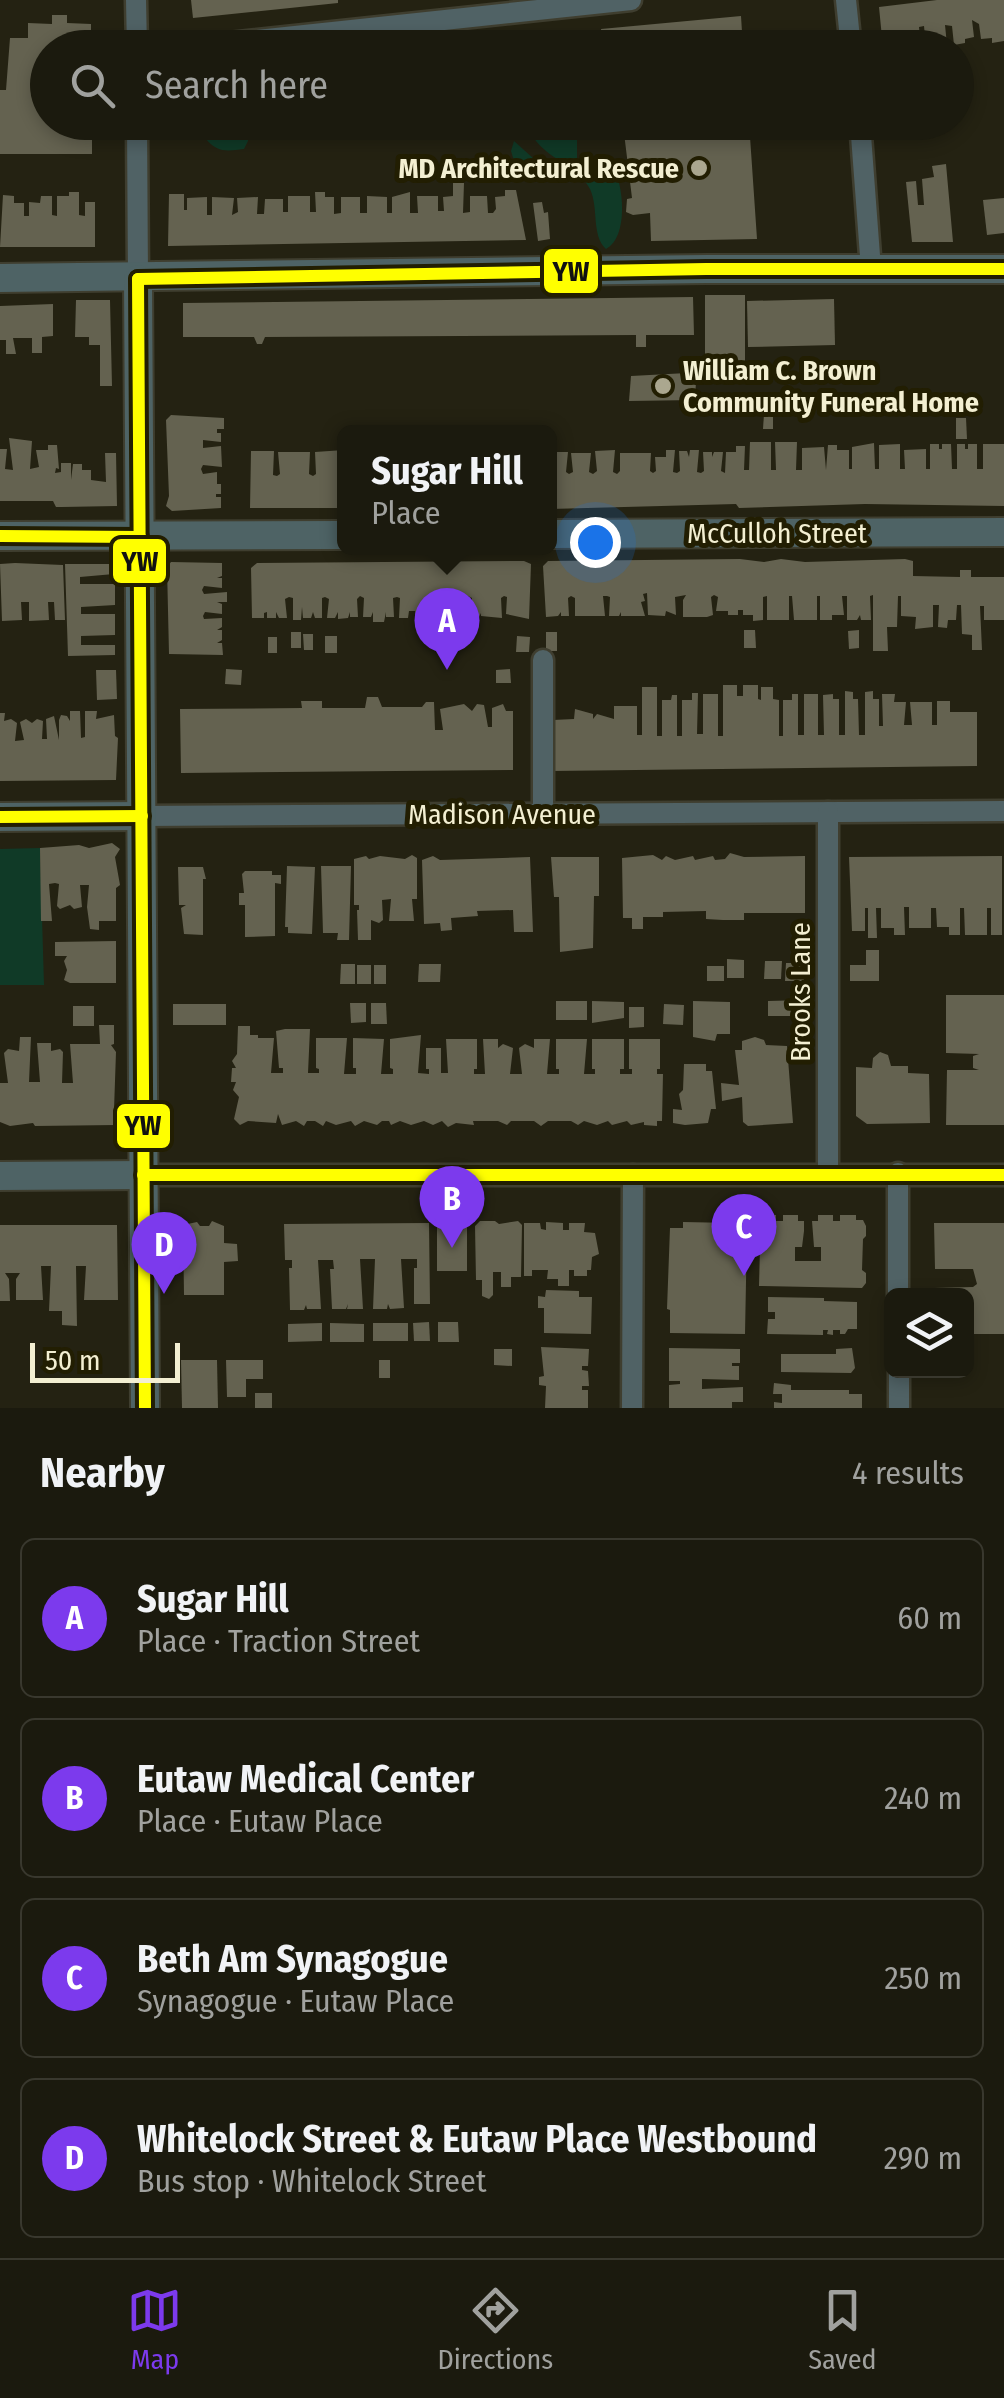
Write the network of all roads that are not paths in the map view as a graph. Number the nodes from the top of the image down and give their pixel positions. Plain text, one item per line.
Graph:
1 (136, 0) edge
2 (630, 0) edge
3 (846, 0) edge
4 (507, 6) edge
5 (137, 30) edge
6 (322, 30) edge
7 (849, 30) edge
8 (137, 140) edge
9 (861, 140) edge
10 (871, 269) junction
11 (1004, 269) edge
12 (0, 278) edge
13 (138, 278) junction
14 (1004, 532) edge
15 (557, 534) edge
16 (337, 535) edge
17 (0, 536) edge
18 (140, 536) junction
19 (543, 660) dead end
20 (1004, 811) edge
21 (828, 812) junction
22 (543, 814) junction
23 (142, 816) junction
24 (0, 818) edge
25 (828, 1173) junction
26 (898, 1173) junction
27 (143, 1175) junction
28 (633, 1175) junction
29 (1004, 1175) edge
30 (0, 1176) edge
31 (898, 1288) edge
32 (898, 1378) edge
33 (145, 1408) edge
34 (632, 1408) edge
35 (898, 1408) edge

1 - 5 street
2 - 4 street
3 - 7 street
4 - 6 street
8 - 13 street
9 - 10 street
10 - 11 main road
10 - 13 main road
12 - 13 main road
13 - 18 main road
14 - 15 main road, McCulloh Street
16 - 18 main road
17 - 18 main road
18 - 23 main road
19 - 22 street
20 - 21 street, Madison Avenue
21 - 22 street, Madison Avenue
21 - 25 street, Brooks Lane
22 - 23 street, Madison Avenue
23 - 24 main road, Madison Avenue
23 - 27 main road
25 - 26 street
25 - 28 street
26 - 29 street
26 - 31 street
27 - 28 street
27 - 30 main road
27 - 33 main road
28 - 34 street
32 - 35 street

